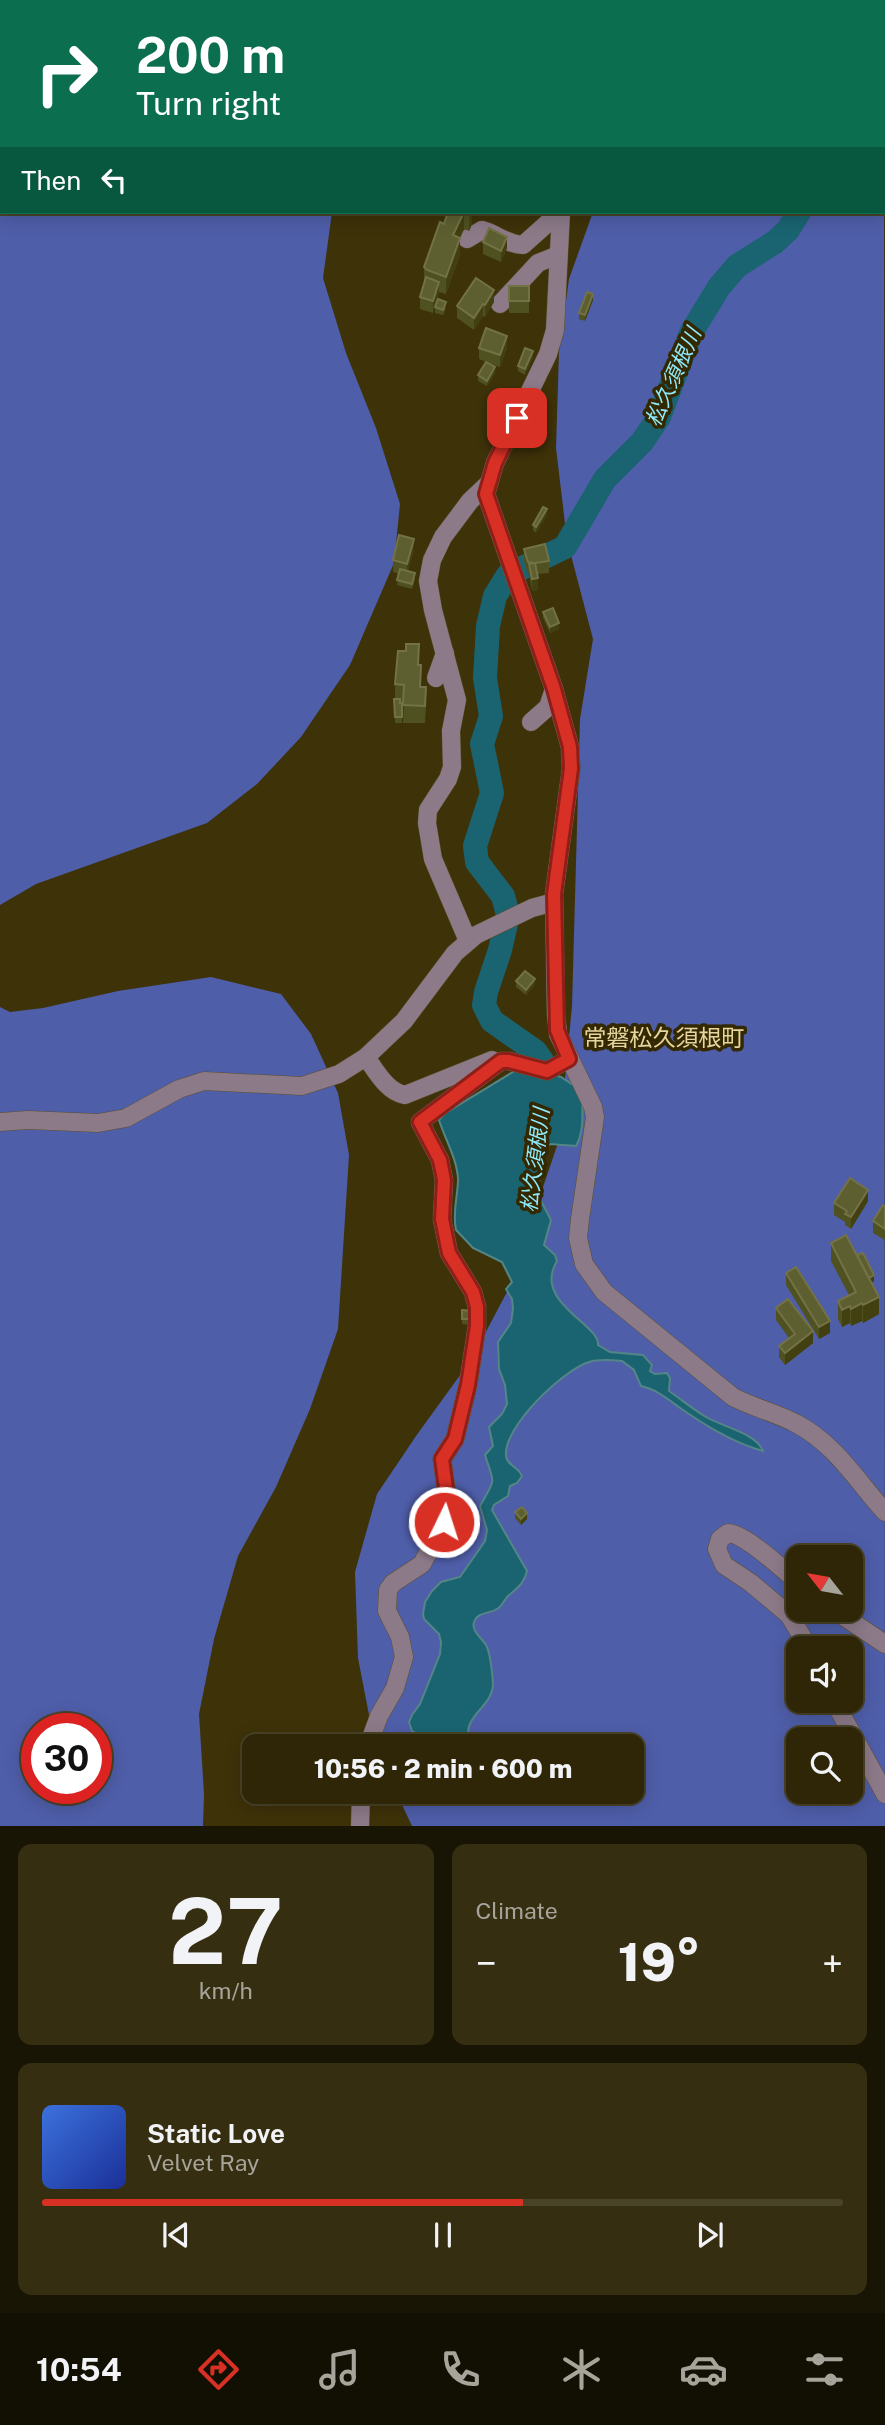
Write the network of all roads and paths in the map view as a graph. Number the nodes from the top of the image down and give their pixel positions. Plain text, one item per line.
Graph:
1 (558, 214) edge
2 (560, 214) edge
3 (467, 239) dead end
4 (558, 255) junction
5 (500, 304) dead end
6 (489, 483) junction
7 (445, 653) junction
8 (436, 678) dead end
9 (554, 689) junction
10 (531, 722) dead end
11 (554, 902) junction
12 (468, 941) junction
13 (366, 1057) junction
14 (569, 1059) junction
15 (505, 1060) junction
16 (0, 1122) edge
17 (885, 1512) edge
18 (786, 1572) edge
19 (786, 1612) edge
20 (852, 1622) edge
21 (885, 1644) edge
22 (841, 1713) edge
23 (372, 1734) edge
24 (885, 1794) edge
25 (361, 1804) edge
26 (360, 1826) edge

1 - 3 street
2 - 4 street
4 - 5 street
4 - 6 street
6 - 7 street
6 - 9 street
7 - 8 street
7 - 12 street
9 - 10 street
9 - 11 street
11 - 12 street
11 - 14 street
12 - 13 street
13 - 15 street
13 - 16 street
14 - 15 street
14 - 17 street
15 - 23 street
18 - 19 street
20 - 21 street
22 - 24 street
25 - 26 street

